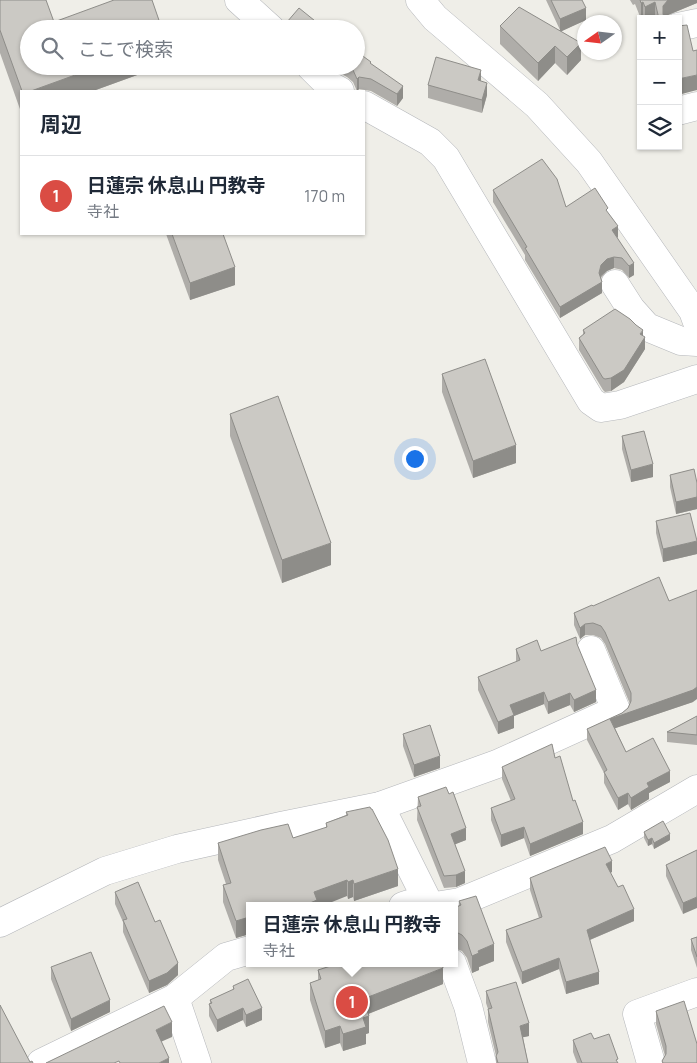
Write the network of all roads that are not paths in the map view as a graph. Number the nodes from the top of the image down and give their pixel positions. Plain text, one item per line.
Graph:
1 (239, 0) edge
2 (420, 0) edge
3 (260, 20) edge
4 (697, 22) edge
5 (682, 26) edge
6 (319, 75) edge
7 (338, 90) edge
8 (365, 106) edge
9 (697, 106) edge
10 (682, 110) edge
11 (615, 284) dead end
12 (697, 322) edge
13 (697, 342) edge
14 (697, 379) edge
15 (591, 650) dead end
16 (697, 789) edge
17 (380, 806) junction
18 (428, 902) edge
19 (458, 902) edge
20 (0, 923) edge
21 (246, 951) edge
22 (453, 967) edge
23 (697, 992) edge
24 (175, 998) junction
25 (41, 1063) edge
26 (197, 1063) edge
27 (482, 1063) edge
28 (651, 1063) edge

1 - 3 street
2 - 12 street
4 - 5 street
6 - 7 street
8 - 14 street
9 - 10 street
11 - 13 street
15 - 17 street
16 - 19 street
17 - 18 street
17 - 20 street
21 - 24 street
22 - 27 street
23 - 28 street
24 - 25 street
24 - 26 street

